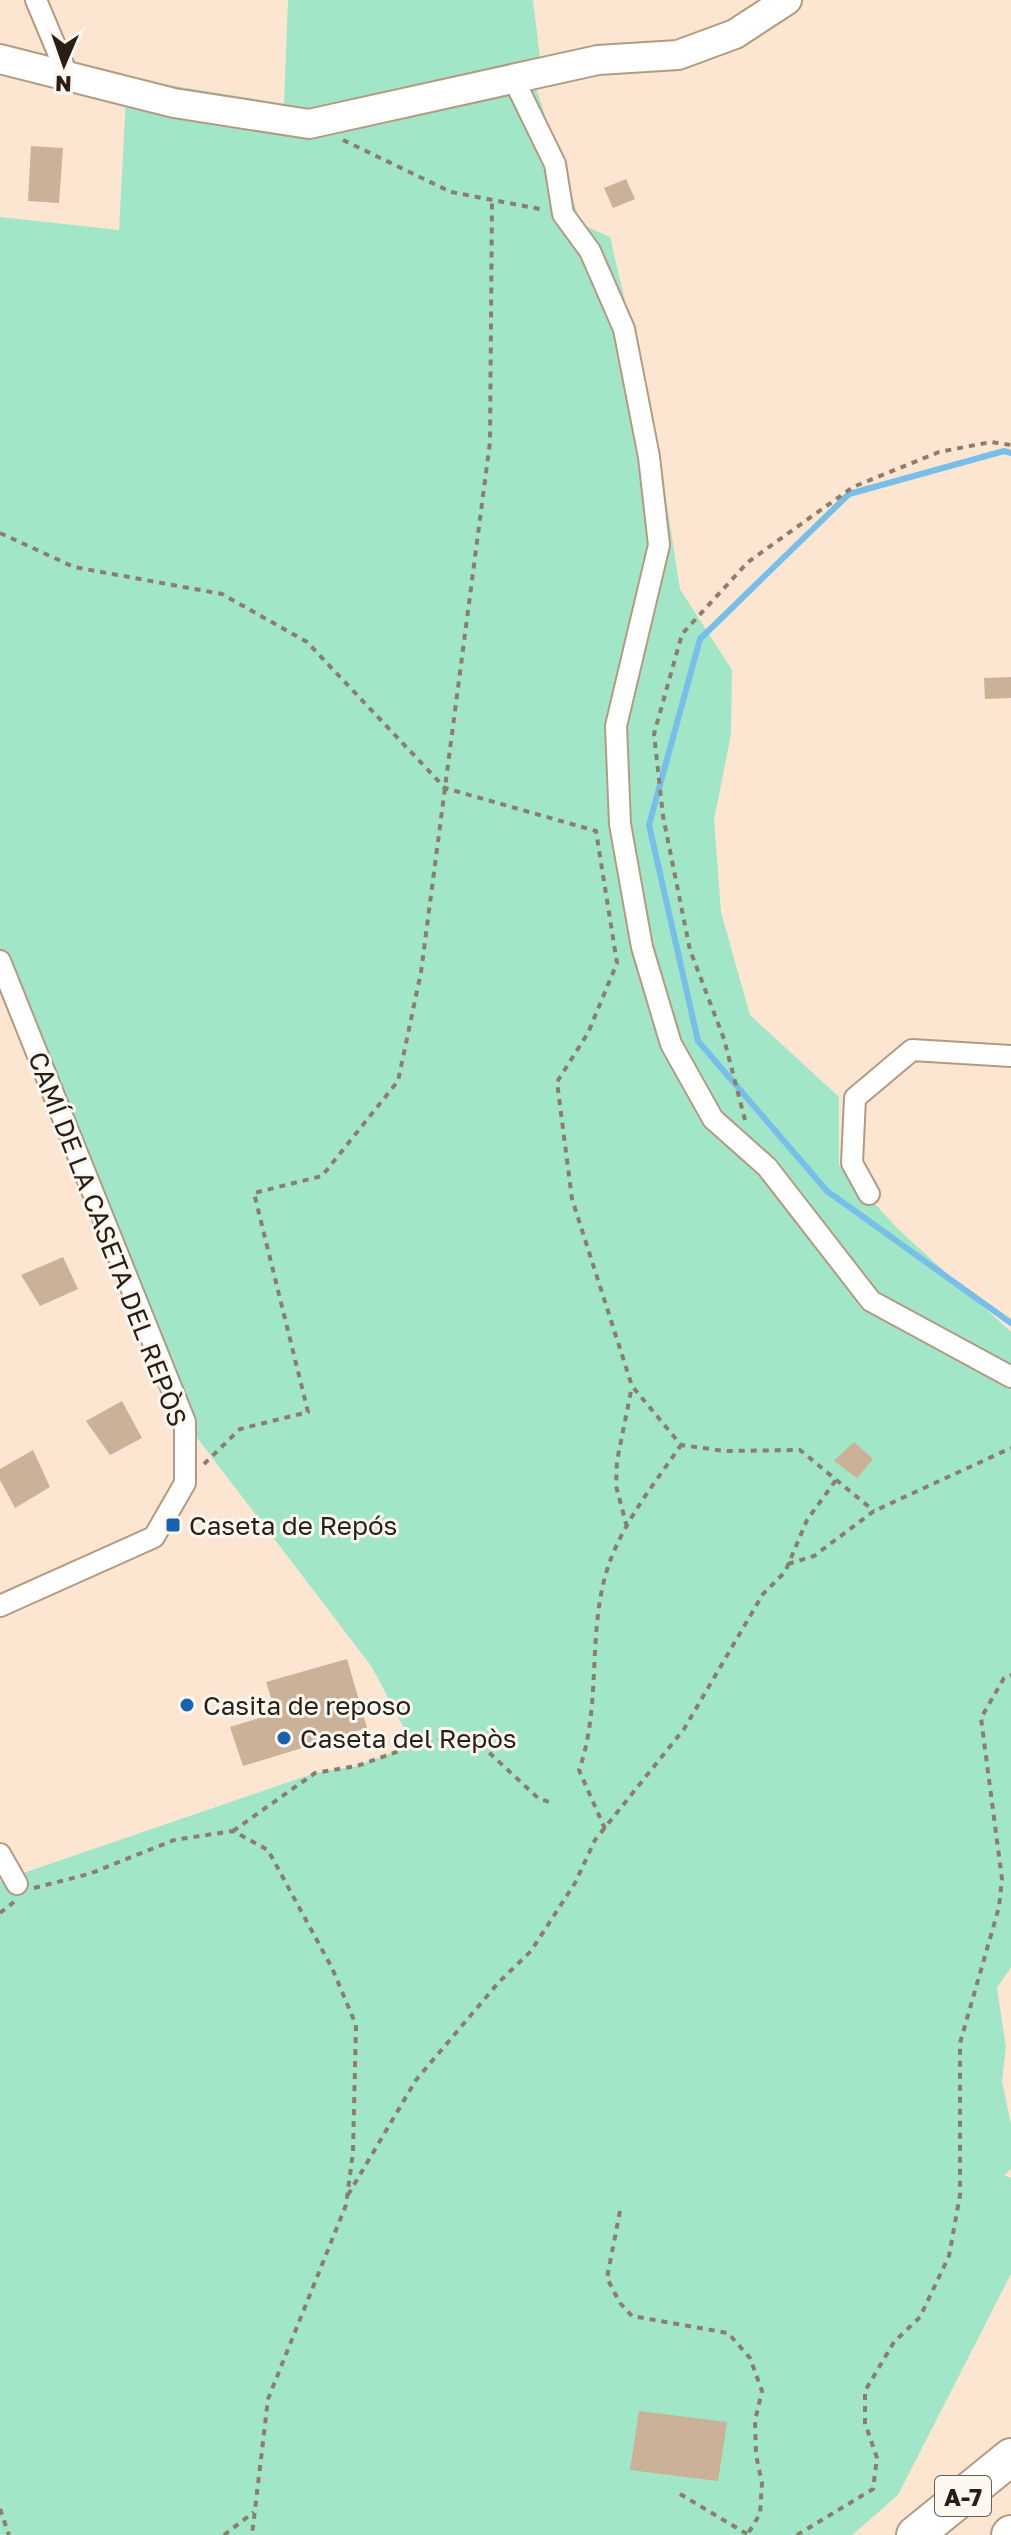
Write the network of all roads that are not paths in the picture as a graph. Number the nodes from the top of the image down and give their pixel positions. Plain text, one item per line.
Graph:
1 (36, 0) edge
2 (787, 0) edge
3 (0, 59) edge
4 (67, 74) junction
5 (512, 76) junction
6 (0, 961) edge
7 (1011, 1056) edge
8 (869, 1194) dead end
9 (1011, 1377) edge
10 (0, 1606) edge
11 (0, 1854) edge
12 (17, 1884) road end
13 (1011, 2457) edge
14 (915, 2535) edge

1 - 4 street
2 - 5 street
3 - 4 street
4 - 5 street
5 - 9 street
6 - 10 street, CAMÍ DE LA CASETA DEL REPÒS
7 - 8 street
11 - 12 street
13 - 14 highway, A-7

